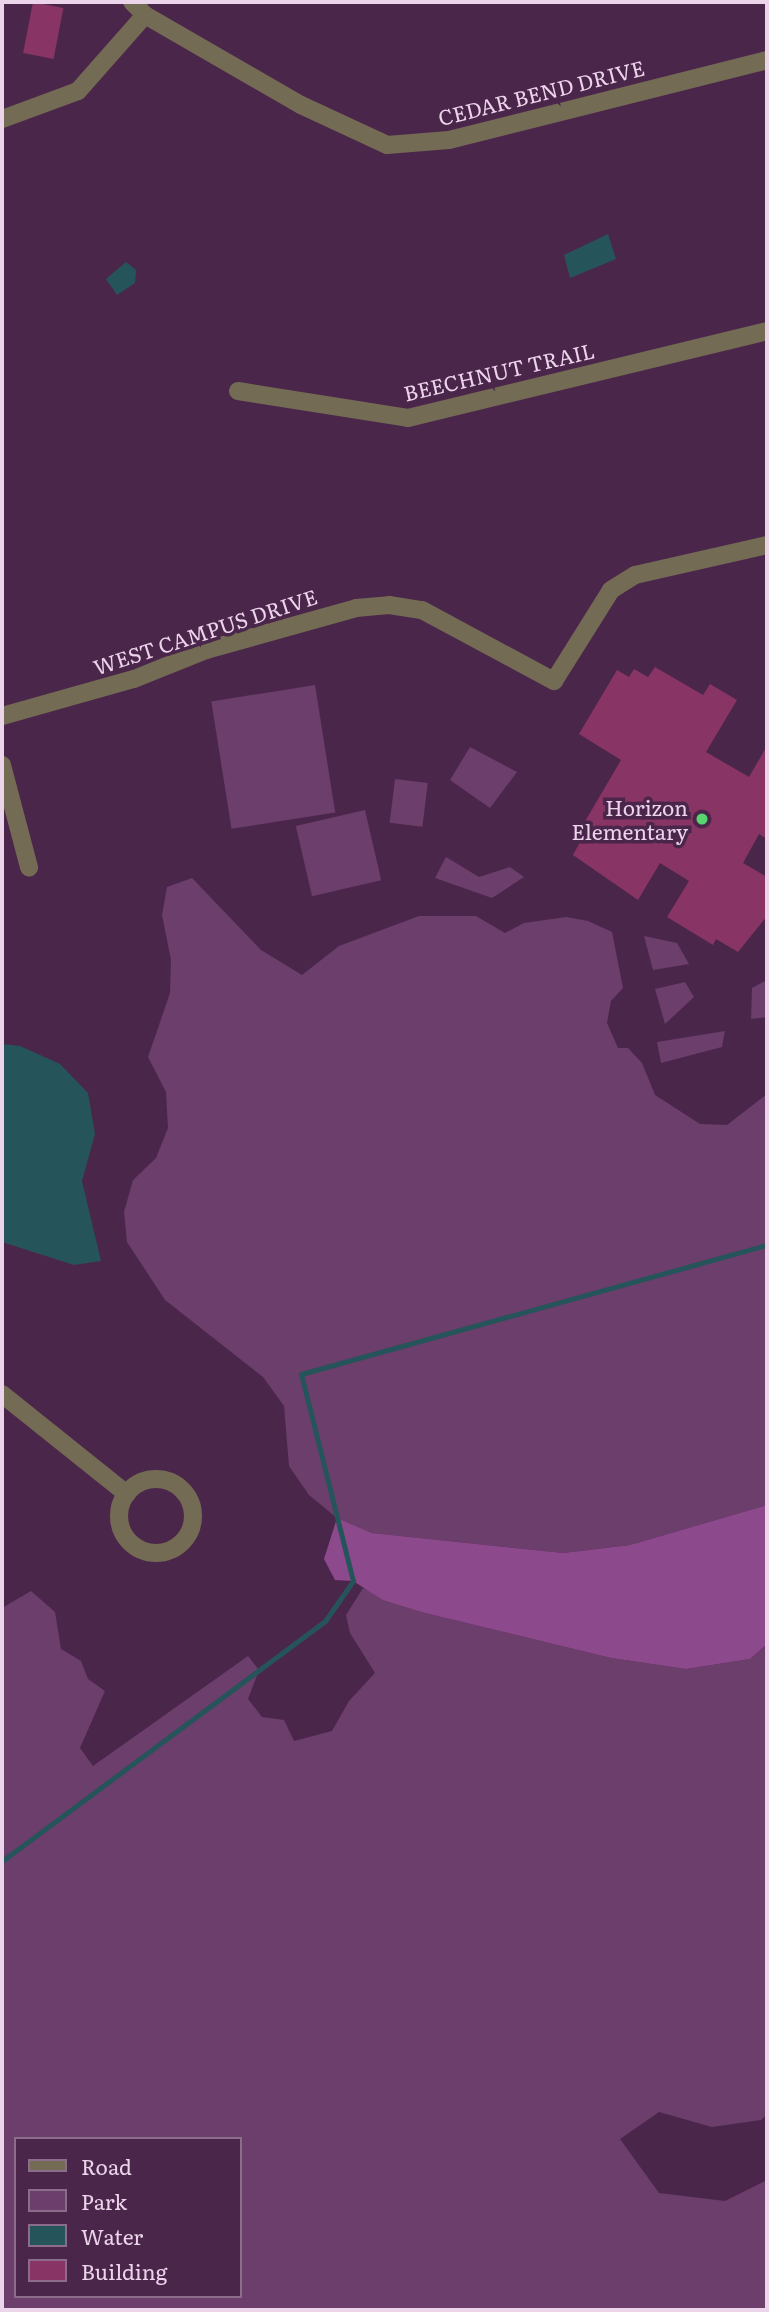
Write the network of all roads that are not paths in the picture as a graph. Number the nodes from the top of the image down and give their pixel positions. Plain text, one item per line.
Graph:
1 (138, 8) edge
2 (767, 60) edge
3 (2, 119) edge
4 (767, 331) edge
5 (238, 391) dead end
6 (767, 545) edge
7 (2, 716) edge
8 (2, 765) edge
9 (29, 867) dead end
10 (2, 1394) edge
11 (127, 1494) junction

1 - 2 street, CEDAR BEND DRIVE
1 - 3 street
4 - 5 street, BEECHNUT TRAIL
6 - 7 street, WEST CAMPUS DRIVE
8 - 9 street
10 - 11 street
11 - 11 street

